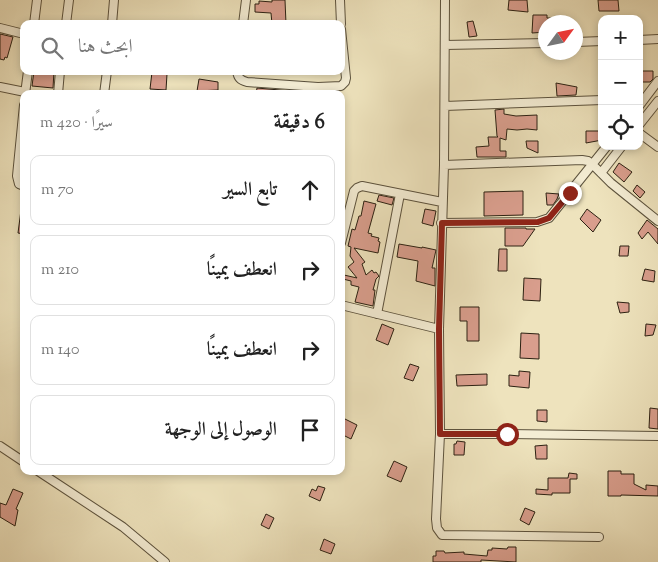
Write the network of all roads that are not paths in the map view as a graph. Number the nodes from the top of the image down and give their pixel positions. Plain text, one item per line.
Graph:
1 (37, 0) edge
2 (69, 0) edge
3 (114, 0) edge
4 (246, 0) edge
5 (340, 0) edge
6 (446, 0) edge
7 (34, 20) edge
8 (66, 20) edge
9 (112, 20) edge
10 (244, 20) edge
11 (341, 20) edge
12 (0, 28) edge
13 (20, 33) edge
14 (658, 39) edge
15 (643, 40) edge
16 (598, 41) edge
17 (538, 42) edge
18 (583, 42) edge
19 (445, 45) junction
20 (27, 75) edge
21 (60, 75) edge
22 (106, 75) edge
23 (238, 75) edge
24 (344, 75) edge
25 (658, 81) edge
26 (0, 87) edge
27 (25, 90) edge
28 (58, 90) edge
29 (105, 90) edge
30 (318, 90) edge
31 (20, 92) edge
32 (643, 98) edge
33 (598, 100) edge
34 (658, 101) edge
35 (445, 106) junction
36 (643, 120) edge
37 (643, 136) edge
38 (20, 145) edge
39 (658, 147) edge
40 (604, 150) edge
41 (619, 150) edge
42 (592, 164) junction
43 (444, 166) junction
44 (601, 173) junction
45 (20, 184) edge
46 (400, 194) junction
47 (442, 202) junction
48 (658, 221) edge
49 (442, 223) junction
50 (345, 227) edge
51 (345, 306) edge
52 (377, 314) junction
53 (439, 329) junction
54 (440, 434) junction
55 (658, 436) edge
56 (0, 446) edge
57 (20, 459) edge
58 (44, 475) edge
59 (599, 537) dead end
60 (165, 562) edge

1 - 7 street
2 - 8 street
3 - 9 street
4 - 10 street
5 - 11 street
6 - 19 street
12 - 13 street
14 - 15 street
16 - 18 street
17 - 19 street
19 - 35 street
20 - 27 street
21 - 28 street
22 - 29 street
23 - 30 street
24 - 30 street
25 - 32 street
26 - 31 street
33 - 35 street
34 - 36 street
35 - 43 street
37 - 39 street
38 - 45 street
40 - 42 street
41 - 44 street
42 - 43 street
42 - 44 street
42 - 49 street
43 - 47 street
44 - 48 street
46 - 47 street
46 - 50 street
46 - 52 street
47 - 49 street
49 - 53 street
51 - 52 street
52 - 53 street
53 - 54 street
54 - 55 street
54 - 59 street
56 - 57 street
58 - 60 street

